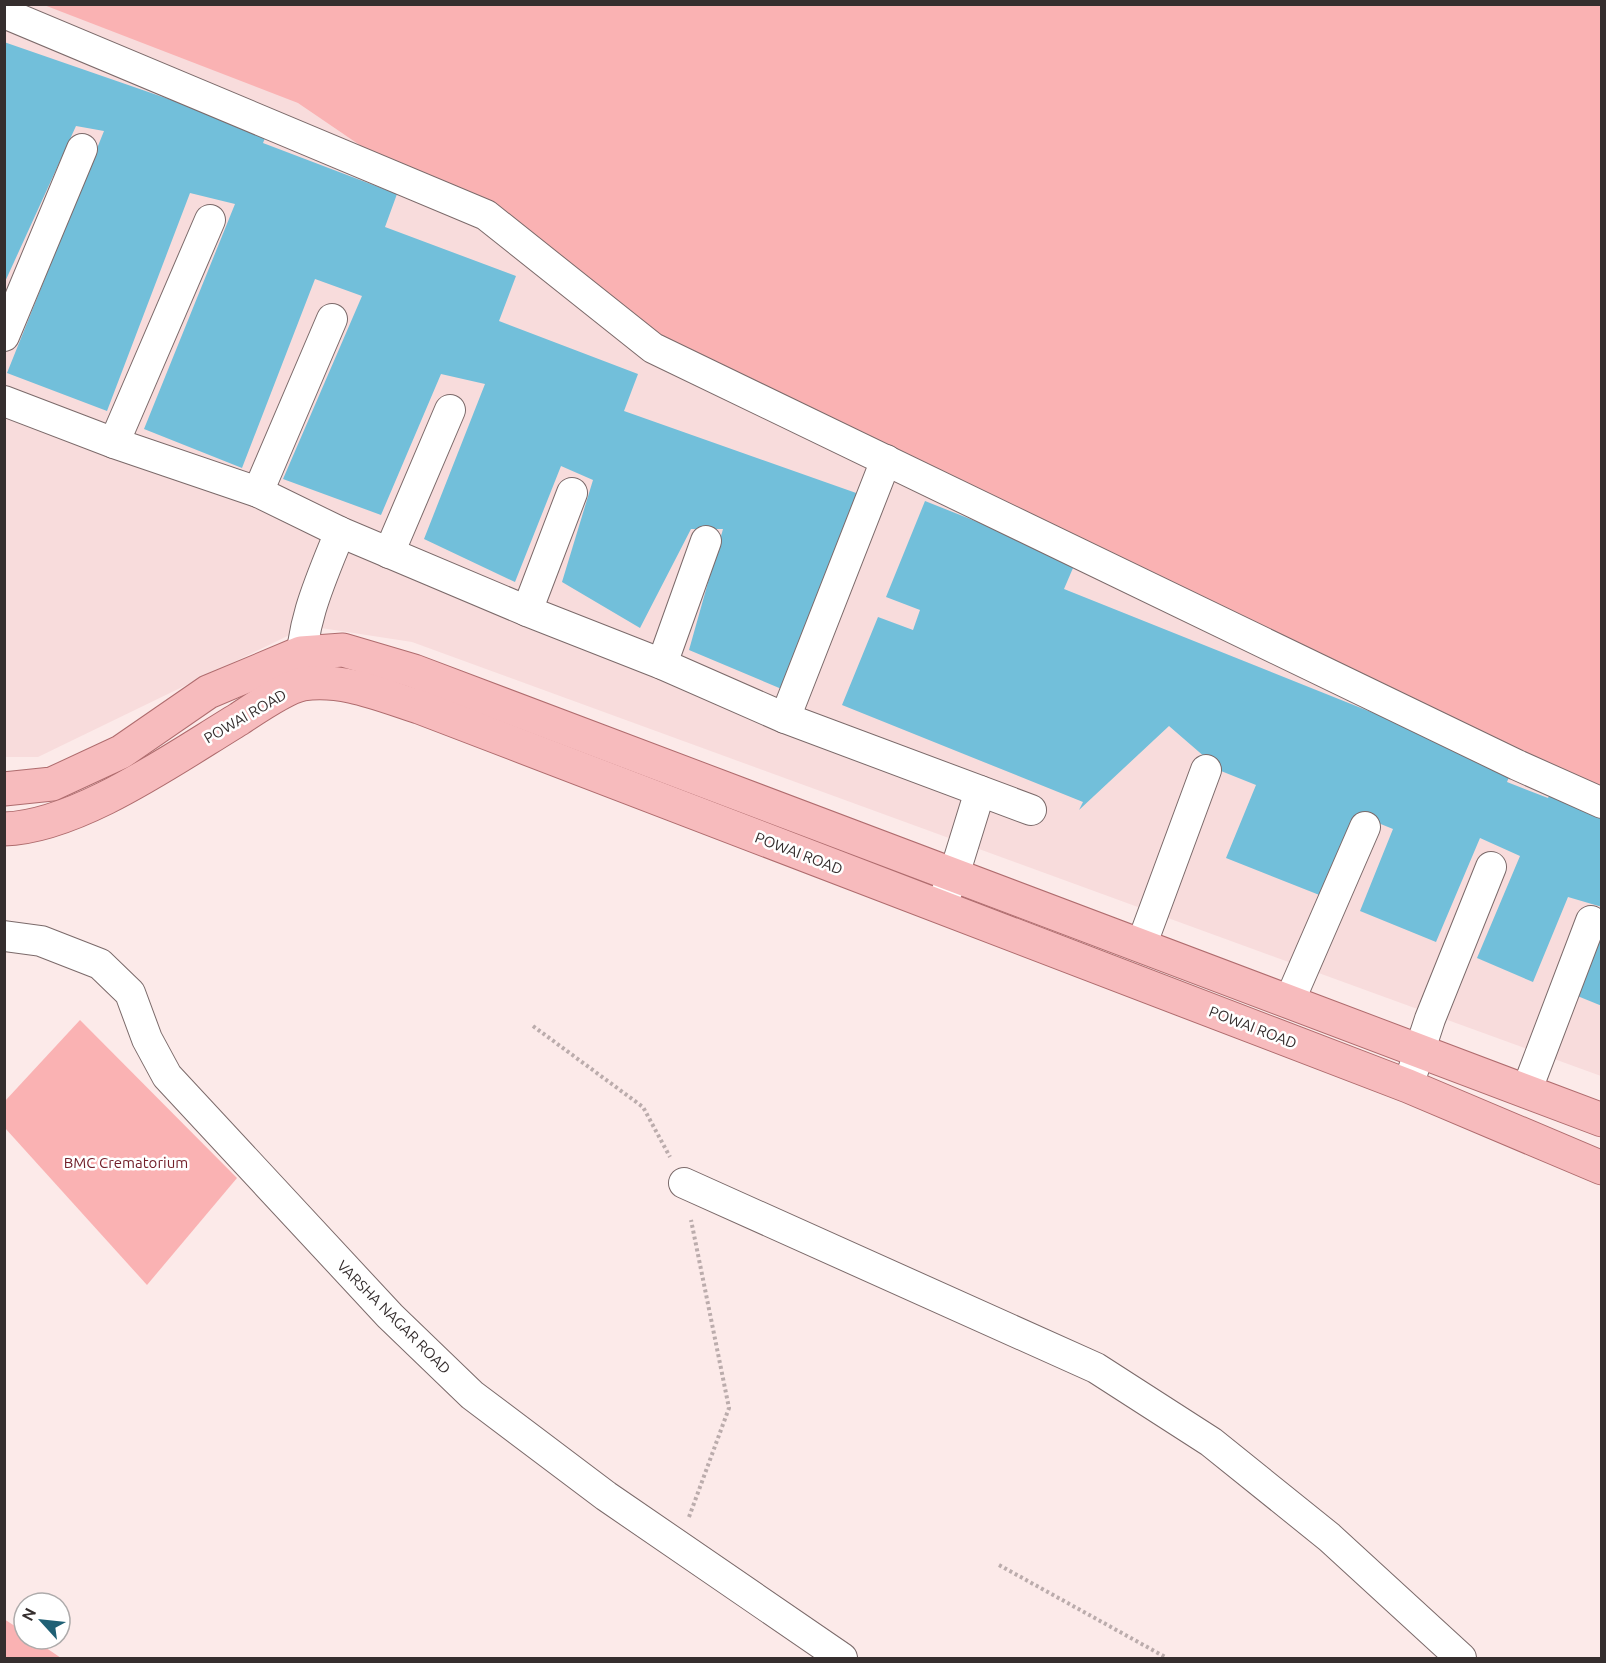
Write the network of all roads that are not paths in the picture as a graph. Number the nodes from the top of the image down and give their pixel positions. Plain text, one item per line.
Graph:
1 (4, 13) edge
2 (82, 149) dead end
3 (210, 220) dead end
4 (332, 319) dead end
5 (4, 336) edge
6 (4, 401) edge
7 (450, 411) dead end
8 (114, 443) junction
9 (886, 460) junction
10 (258, 492) junction
11 (572, 493) dead end
12 (340, 532) junction
13 (706, 541) dead end
14 (389, 554) junction
15 (527, 611) junction
16 (663, 664) junction
17 (301, 669) junction
18 (785, 718) junction
19 (585, 736) junction
20 (574, 766) junction
21 (1206, 770) dead end
22 (4, 789) edge
23 (980, 791) junction
24 (1602, 803) edge
25 (1031, 810) dead end
26 (1365, 827) dead end
27 (4, 830) edge
28 (1491, 867) dead end
29 (954, 875) junction
30 (940, 907) junction
31 (1591, 921) dead end
32 (4, 936) edge
33 (1141, 946) junction
34 (1289, 1002) junction
35 (1420, 1052) junction
36 (1408, 1086) junction
37 (1526, 1092) junction
38 (1602, 1120) edge
39 (1602, 1168) edge
40 (684, 1183) road end
41 (842, 1659) edge
42 (1461, 1659) edge

1 - 9 street
2 - 5 street
3 - 8 street
4 - 10 street
6 - 8 street
7 - 14 street
8 - 10 street
9 - 18 street
9 - 24 street
10 - 12 street
11 - 15 street
12 - 14 street
12 - 17 street
13 - 16 street
14 - 15 street
15 - 16 street
16 - 18 street
17 - 19 main road, POWAI ROAD
17 - 20 main road, POWAI ROAD
17 - 22 main road, POWAI ROAD
17 - 27 main road, POWAI ROAD
18 - 23 street
19 - 20 main road
19 - 29 main road, POWAI ROAD
20 - 30 main road, POWAI ROAD
21 - 33 street
23 - 25 street
23 - 29 street
26 - 34 street
28 - 35 street
29 - 30 street
29 - 33 main road, POWAI ROAD
30 - 36 main road, POWAI ROAD
31 - 37 street
32 - 41 street, VARSHA NAGAR ROAD
33 - 34 main road, POWAI ROAD
34 - 35 main road, POWAI ROAD
35 - 36 street
35 - 37 main road, POWAI ROAD
36 - 39 main road, POWAI ROAD
37 - 38 main road, POWAI ROAD
40 - 42 street

